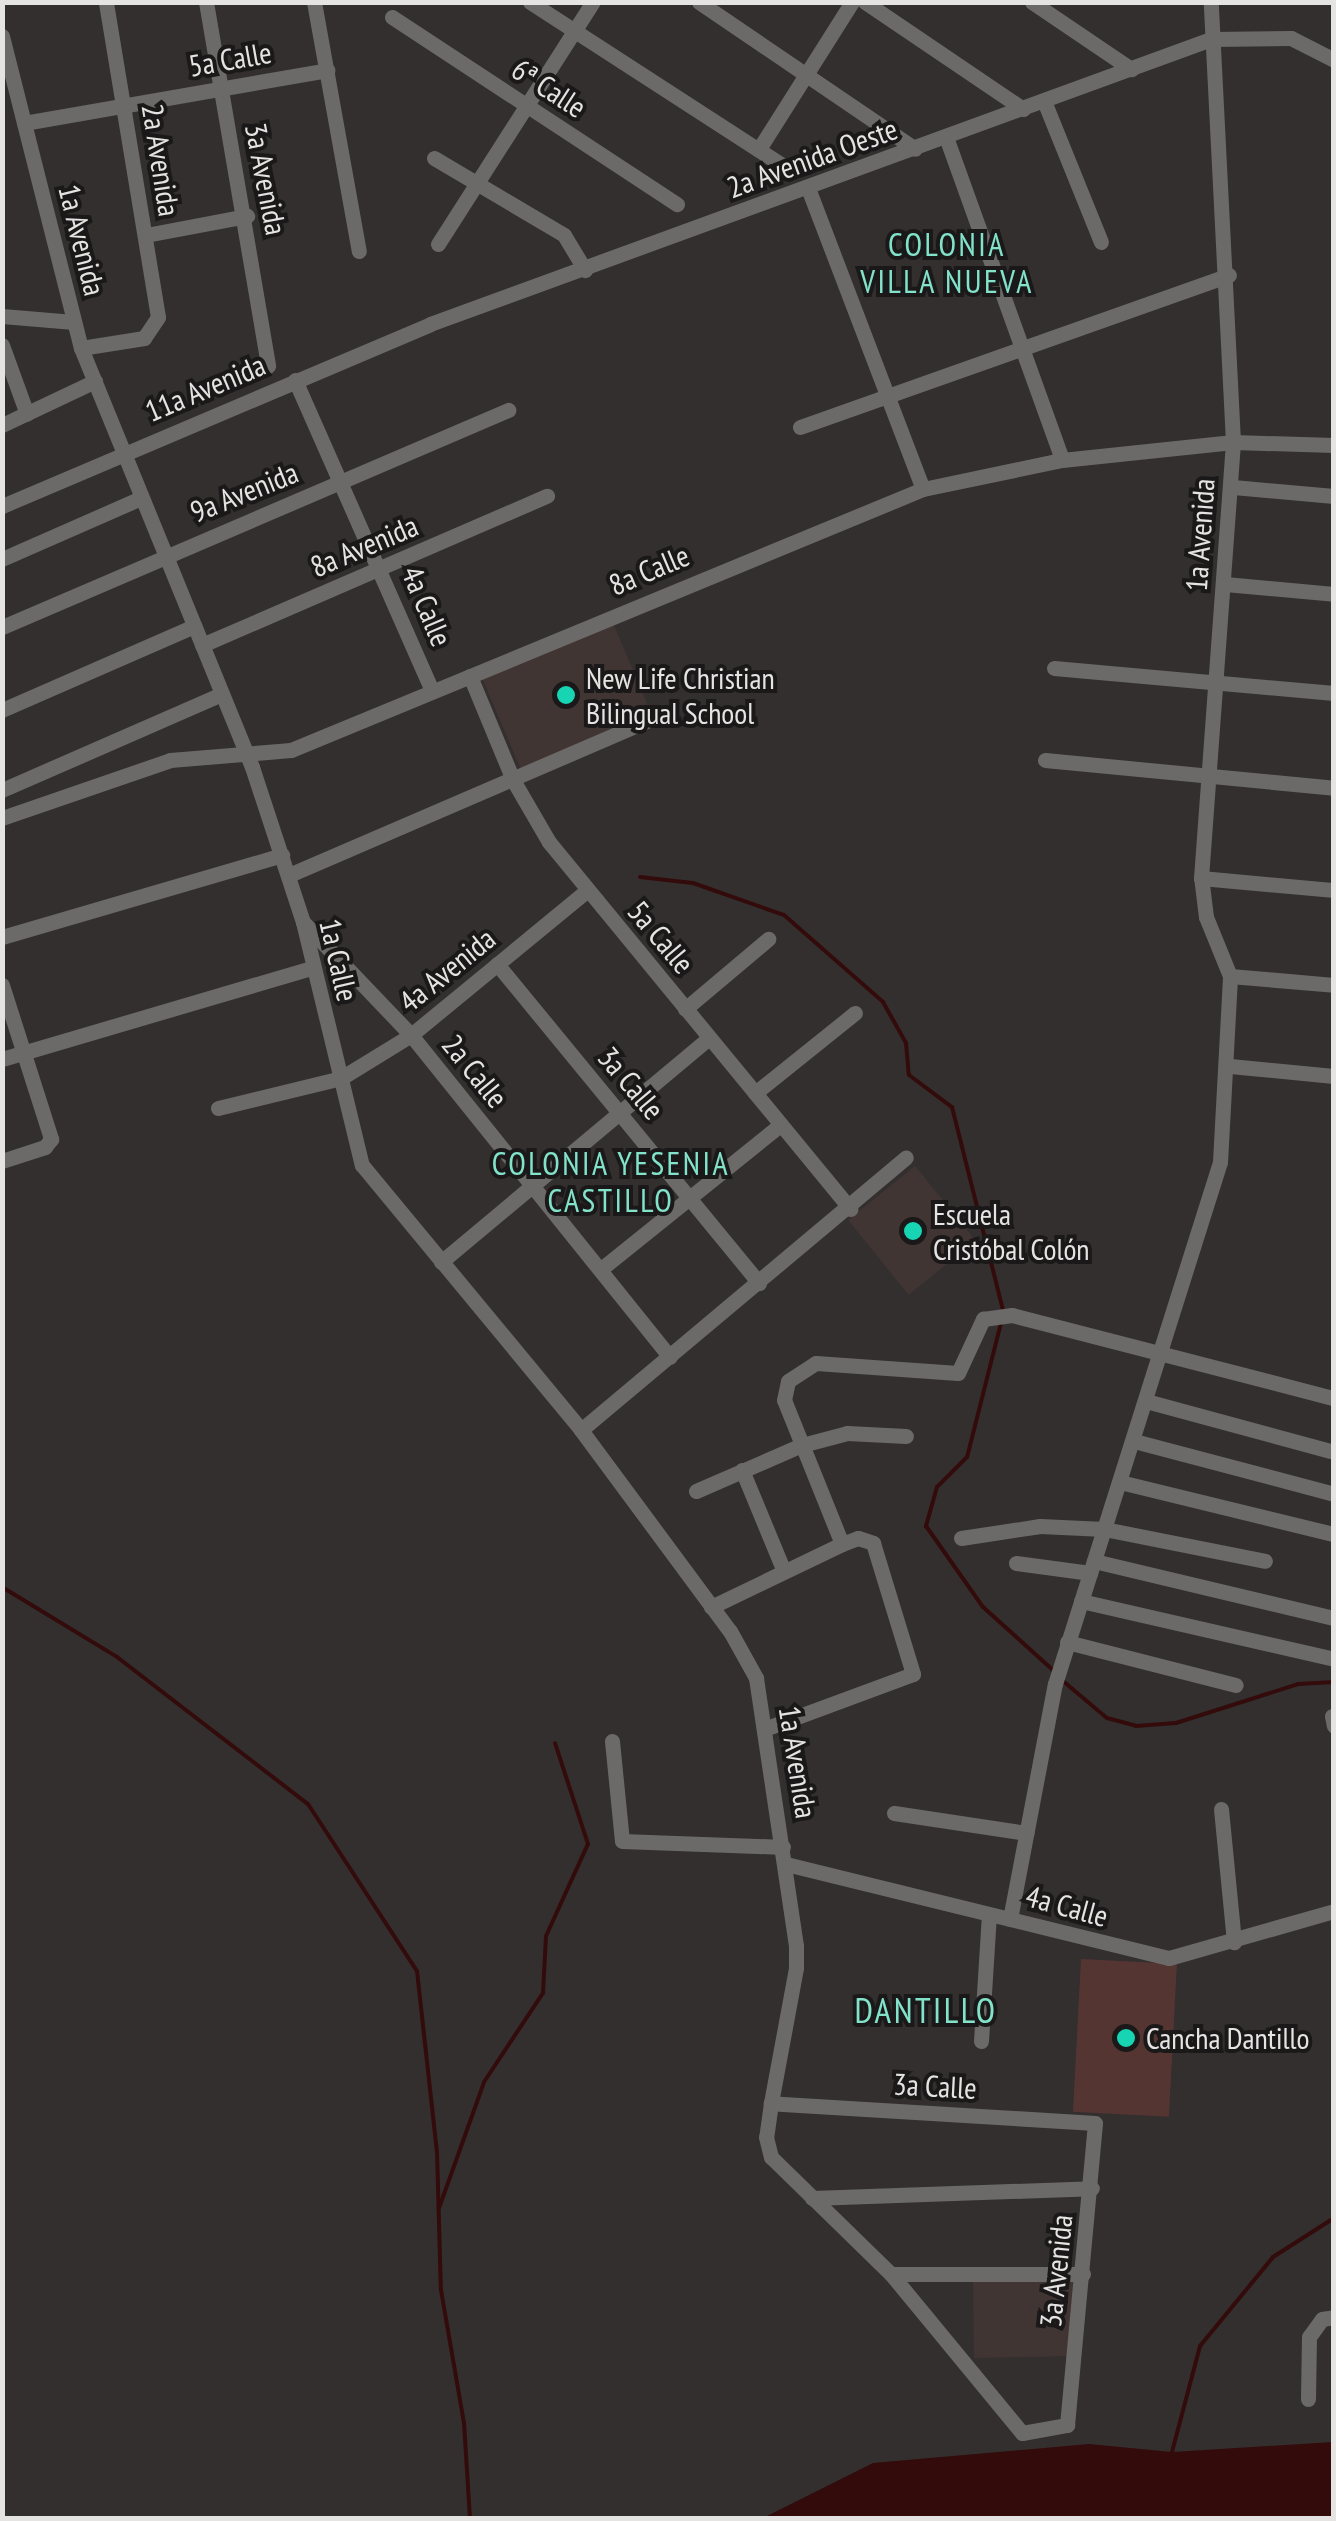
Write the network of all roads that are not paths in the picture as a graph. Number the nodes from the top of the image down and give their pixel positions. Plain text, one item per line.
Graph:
1 (106, 2) edge
2 (206, 2) edge
3 (314, 2) edge
4 (530, 2) edge
5 (593, 2) edge
6 (699, 2) edge
7 (852, 2) edge
8 (865, 2) edge
9 (1032, 2) edge
10 (1211, 2) edge
11 (392, 17) dead end
12 (574, 31) junction
13 (3, 38) edge
14 (1211, 39) junction
15 (1334, 60) edge
16 (1132, 69) junction
17 (327, 70) junction
18 (808, 72) junction
19 (220, 88) junction
20 (1044, 101) junction
21 (124, 105) junction
22 (525, 105) junction
23 (1023, 109) junction
24 (24, 123) junction
25 (946, 137) junction
26 (758, 149) junction
27 (914, 149) junction
28 (434, 158) dead end
29 (780, 164) dead end
30 (474, 184) junction
31 (808, 188) junction
32 (677, 204) dead end
33 (247, 216) junction
34 (146, 235) junction
35 (1101, 242) dead end
36 (438, 244) dead end
37 (360, 250) dead end
38 (585, 270) junction
39 (1228, 275) junction
40 (2, 316) edge
41 (74, 322) junction
42 (430, 324) joint
43 (2, 345) edge
44 (81, 348) junction
45 (1022, 348) junction
46 (268, 366) dead end
47 (295, 380) junction
48 (94, 382) junction
49 (888, 396) junction
50 (508, 410) dead end
51 (27, 414) junction
52 (2, 425) edge
53 (800, 426) dead end
54 (1234, 442) junction
55 (1334, 444) edge
56 (122, 452) junction
57 (1062, 460) junction
58 (341, 482) junction
59 (1233, 487) junction
60 (923, 489) junction
61 (547, 496) dead end
62 (1334, 496) edge
63 (142, 498) junction
64 (2, 506) edge
65 (165, 554) junction
66 (2, 558) edge
67 (382, 570) junction
68 (1225, 584) junction
69 (1334, 594) edge
70 (194, 626) junction
71 (2, 627) edge
72 (202, 645) junction
73 (1054, 668) dead end
74 (470, 676) junction
75 (1215, 683) junction
76 (432, 690) junction
77 (1334, 693) edge
78 (222, 694) junction
79 (2, 710) edge
80 (646, 721) dead end
81 (247, 754) junction
82 (1045, 760) dead end
83 (1208, 776) junction
84 (513, 780) junction
85 (1334, 788) edge
86 (2, 790) edge
87 (2, 818) edge
88 (282, 855) junction
89 (289, 876) junction
90 (1201, 878) junction
91 (1334, 890) edge
92 (586, 892) junction
93 (303, 922) junction
94 (2, 937) edge
95 (768, 940) dead end
96 (497, 964) junction
97 (311, 968) junction
98 (1230, 976) junction
99 (2, 985) edge
100 (1334, 985) edge
101 (685, 1009) junction
102 (855, 1013) dead end
103 (411, 1035) junction
104 (708, 1039) junction
105 (23, 1053) junction
106 (2, 1059) edge
107 (1230, 1066) junction
108 (1334, 1076) edge
109 (342, 1078) junction
110 (755, 1093) junction
111 (218, 1108) dead end
112 (620, 1113) junction
113 (780, 1125) junction
114 (906, 1157) dead end
115 (2, 1160) edge
116 (532, 1185) junction
117 (690, 1196) junction
118 (850, 1209) junction
119 (442, 1262) junction
120 (601, 1269) junction
121 (759, 1283) junction
122 (1161, 1356) junction
123 (670, 1357) junction
124 (1334, 1398) edge
125 (1146, 1401) junction
126 (581, 1430) junction
127 (906, 1436) dead end
128 (1134, 1440) junction
129 (802, 1444) junction
130 (1330, 1450) dead end
131 (742, 1470) junction
132 (1120, 1482) junction
133 (696, 1491) dead end
134 (1334, 1494) edge
135 (1104, 1529) junction
136 (1334, 1534) edge
137 (962, 1538) dead end
138 (842, 1544) junction
139 (1265, 1561) dead end
140 (1016, 1563) dead end
141 (1092, 1567) junction
142 (783, 1569) junction
143 (1081, 1601) junction
144 (711, 1607) junction
145 (1334, 1618) edge
146 (1068, 1642) junction
147 (1334, 1659) edge
148 (1236, 1684) dead end
149 (766, 1728) junction
150 (612, 1741) dead end
151 (1221, 1809) dead end
152 (894, 1813) dead end
153 (1026, 1834) junction
154 (784, 1855) junction
155 (1334, 1911) edge
156 (988, 1914) junction
157 (1010, 1919) junction
158 (1234, 1942) junction
159 (981, 2041) dead end
160 (770, 2103) junction
161 (1096, 2124) joint
162 (1092, 2188) junction
163 (812, 2198) junction
164 (890, 2274) junction
165 (1083, 2274) junction
166 (1334, 2316) edge
167 (1308, 2399) dead end
168 (1068, 2423) joint

1 - 21 street, 2a Avenida
2 - 19 street, 3a Avenida
3 - 17 street
4 - 12 street
5 - 12 street
6 - 18 street
7 - 18 street
8 - 23 street
9 - 16 street
10 - 14 street, 1a Avenida
11 - 22 street, 6ª Calle
12 - 22 street
12 - 26 street
13 - 24 street, 1a Avenida
14 - 15 street
14 - 16 street, 2a Avenida Oeste
14 - 39 street, 1a Avenida
16 - 20 street, 2a Avenida Oeste
17 - 19 street, 5a Calle
17 - 37 street
18 - 26 street
18 - 27 street
19 - 21 street, 5a Calle
19 - 33 street, 3a Avenida
20 - 23 street, 2a Avenida Oeste
20 - 35 street
21 - 24 street, 5a Calle
21 - 34 street, 2a Avenida
22 - 30 street
22 - 32 street, 6ª Calle
23 - 25 street, 2a Avenida Oeste
24 - 41 street, 1a Avenida
25 - 27 street, 2a Avenida Oeste
25 - 45 street
26 - 29 street
27 - 31 street, 2a Avenida Oeste
28 - 30 street
30 - 36 street
30 - 38 street
31 - 38 street, 2a Avenida Oeste
31 - 49 street
33 - 34 street
33 - 46 street, 3a Avenida
34 - 44 street, 2a Avenida
38 - 42 street, 2a Avenida Oeste
39 - 45 street
39 - 54 street, 1a Avenida
40 - 41 street
41 - 44 street, 1a Avenida
42 - 47 street, 11a Avenida
43 - 51 street
44 - 48 street, 1a Avenida
45 - 49 street
45 - 57 street
47 - 56 street, 11a Avenida
47 - 58 street, 4a Calle
48 - 51 street
48 - 56 street, 1a Avenida
49 - 53 street
49 - 60 street
50 - 58 street, 9a Avenida
51 - 52 street
54 - 55 street, 8a Calle
54 - 57 street, 8a Calle
54 - 59 street, 1a Avenida
56 - 63 street, 1a Calle
56 - 64 street, 11a Avenida
57 - 60 street, 8a Calle
58 - 65 street, 9a Avenida
58 - 67 street, 4a Calle
59 - 62 street
59 - 68 street, 1a Avenida
60 - 74 street, 8a Calle
61 - 67 street, 8a Avenida
63 - 65 street, 1a Calle
63 - 66 street
65 - 70 street, 1a Calle
65 - 71 street, 9a Avenida
67 - 72 street, 8a Avenida
67 - 76 street, 4a Calle
68 - 69 street
68 - 75 street, 1a Avenida
70 - 72 street, 1a Calle
70 - 79 street
72 - 78 street, 1a Calle
73 - 75 street
74 - 76 street, 8a Calle
74 - 84 street, 5a Calle
75 - 77 street
75 - 83 street, 1a Avenida
76 - 81 street, 8a Calle
78 - 81 street, 1a Calle
78 - 86 street
80 - 84 street
81 - 87 street, 8a Calle
81 - 88 street, 1a Calle
82 - 83 street
83 - 85 street
83 - 90 street, 1a Avenida
84 - 89 street
84 - 92 street, 5a Calle
88 - 89 street, 1a Calle
88 - 94 street
89 - 93 street, 1a Calle
90 - 91 street
90 - 98 street, 1a Avenida
92 - 96 street, 4a Avenida
92 - 101 street, 5a Calle
93 - 97 street, 1a Calle
93 - 103 street, 2a Calle
95 - 101 street
96 - 103 street, 4a Avenida
96 - 112 street, 3a Calle
97 - 105 street
97 - 109 street, 1a Calle
98 - 100 street
98 - 107 street, 1a Avenida
99 - 105 street
101 - 104 street, 5a Calle
102 - 110 street
103 - 109 street, 4a Avenida
103 - 116 street, 2a Calle
104 - 110 street, 5a Calle
104 - 112 street
105 - 106 street
105 - 115 street
107 - 108 street
107 - 122 street, 1a Avenida
109 - 111 street, 4a Avenida
109 - 119 street, 1a Calle
110 - 113 street, 5a Calle
112 - 116 street
112 - 117 street, 3a Calle
113 - 117 street
113 - 118 street, 5a Calle
114 - 118 street
116 - 119 street
116 - 120 street, 2a Calle
117 - 120 street
117 - 121 street, 3a Calle
118 - 121 street
119 - 126 street, 1a Calle
120 - 123 street, 2a Calle
121 - 123 street
122 - 124 street
122 - 125 street, 1a Avenida
122 - 129 street
123 - 126 street
125 - 128 street, 1a Avenida
125 - 130 street
126 - 144 street, 1a Avenida
127 - 129 street
128 - 132 street, 1a Avenida
128 - 134 street
129 - 131 street
129 - 138 street
131 - 133 street
131 - 142 street
132 - 135 street, 1a Avenida
132 - 136 street
135 - 137 street
135 - 139 street
135 - 141 street, 1a Avenida
138 - 142 street
138 - 149 street
140 - 141 street
141 - 143 street, 1a Avenida
141 - 145 street
142 - 144 street
143 - 146 street, 1a Avenida
143 - 147 street
144 - 149 street, 1a Avenida
146 - 148 street
146 - 153 street, 1a Avenida
149 - 154 street, 1a Avenida
150 - 154 street, 4a Calle
151 - 158 street
152 - 153 street
153 - 157 street
154 - 156 street, 4a Calle
154 - 160 street, 1a Avenida
155 - 158 street, 4a Calle
156 - 157 street, 4a Calle
156 - 159 street
157 - 158 street, 4a Calle
160 - 161 street, 3a Calle
160 - 163 street, 1a Avenida
161 - 162 street, 3a Avenida
162 - 163 street
162 - 165 street, 3a Avenida
163 - 164 street, 1a Avenida
164 - 165 street
164 - 168 street, 1a Avenida
165 - 168 street, 3a Avenida
166 - 167 street

